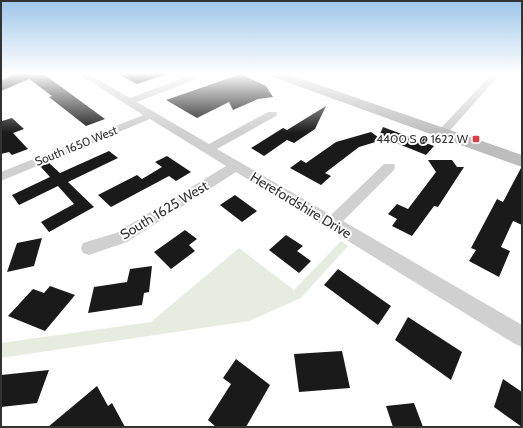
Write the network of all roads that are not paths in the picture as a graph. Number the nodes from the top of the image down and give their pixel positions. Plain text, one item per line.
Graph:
1 (114, 93) edge
2 (152, 93) edge
3 (330, 93) edge
4 (479, 93) edge
5 (129, 102) junction
6 (272, 114) dead end
7 (151, 115) junction
8 (442, 133) junction
9 (208, 149) junction
10 (522, 162) edge
11 (236, 166) junction
12 (389, 167) dead end
13 (1, 177) edge
14 (332, 223) junction
15 (89, 248) dead end
16 (522, 337) edge

1 - 5 street, Herefordshire Drive
2 - 5 street
3 - 8 street
4 - 8 street
5 - 7 street, Herefordshire Drive
6 - 9 street
7 - 9 street, Herefordshire Drive
7 - 13 street, South 1650 West
8 - 10 street
9 - 11 street, Herefordshire Drive
11 - 14 street, Herefordshire Drive
11 - 15 street, South 1625 West
12 - 14 street
14 - 16 street, Herefordshire Drive

